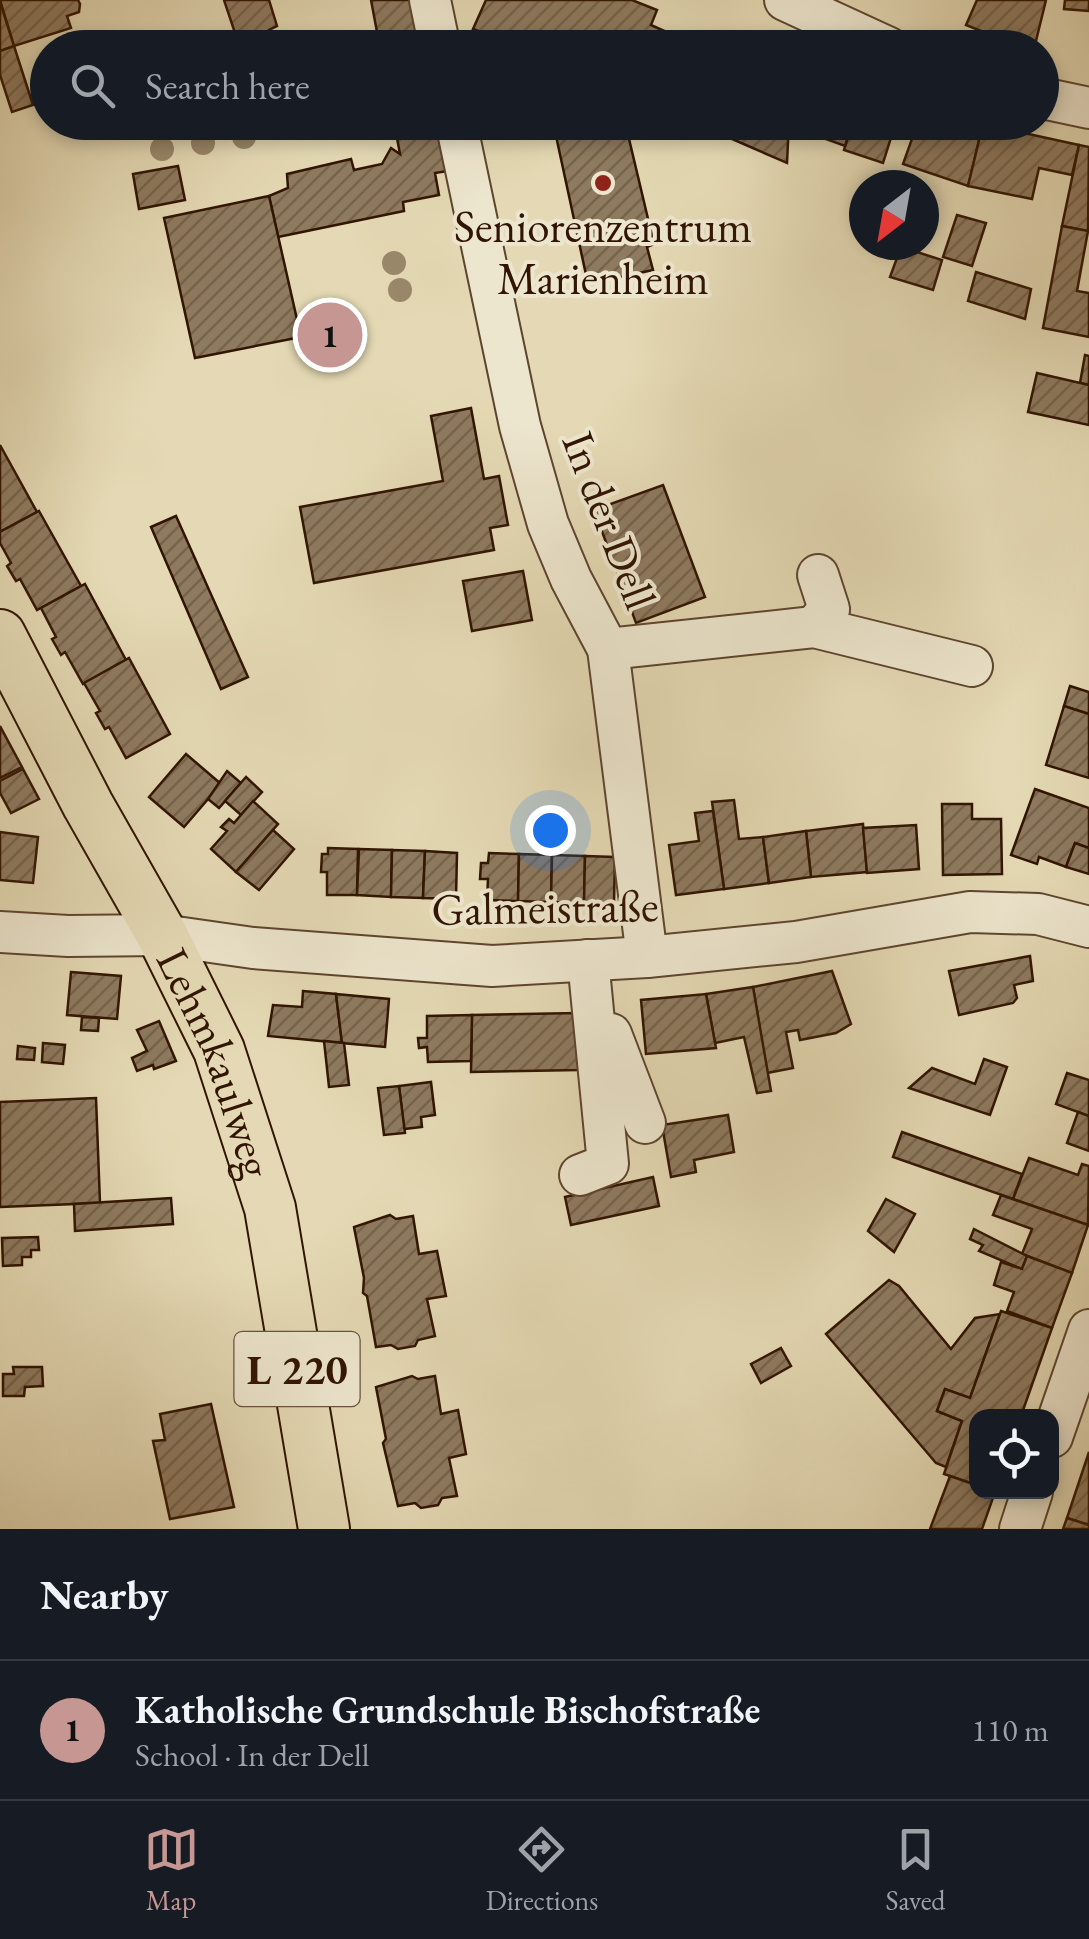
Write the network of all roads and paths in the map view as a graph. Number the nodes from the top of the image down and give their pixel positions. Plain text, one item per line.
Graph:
1 (430, 0) edge
2 (784, 0) edge
3 (436, 30) edge
4 (850, 30) edge
5 (1059, 102) edge
6 (1089, 108) edge
7 (460, 140) edge
8 (818, 576) dead end
9 (814, 627) junction
10 (0, 635) edge
11 (608, 649) junction
12 (972, 666) dead end
13 (1089, 927) edge
14 (0, 932) edge
15 (162, 934) junction
16 (647, 957) junction
17 (591, 974) junction
18 (645, 1124) dead end
19 (580, 1176) dead end
20 (1089, 1330) edge
21 (1059, 1417) edge
22 (1030, 1499) edge
23 (324, 1529) edge
24 (1020, 1529) edge

1 - 3 street
2 - 4 street
5 - 6 street
7 - 11 street, In der Dell
8 - 9 street
9 - 11 street
9 - 12 street
10 - 15 main road, Lehmkaulweg / L 220
11 - 16 street, In der Dell
13 - 16 street, Galmeistraße
14 - 15 street, Galmeistraße
15 - 17 street, Galmeistraße
15 - 23 main road, Lehmkaulweg / L 220
16 - 17 street, Galmeistraße
17 - 18 street
17 - 19 street
20 - 21 street
22 - 24 street

